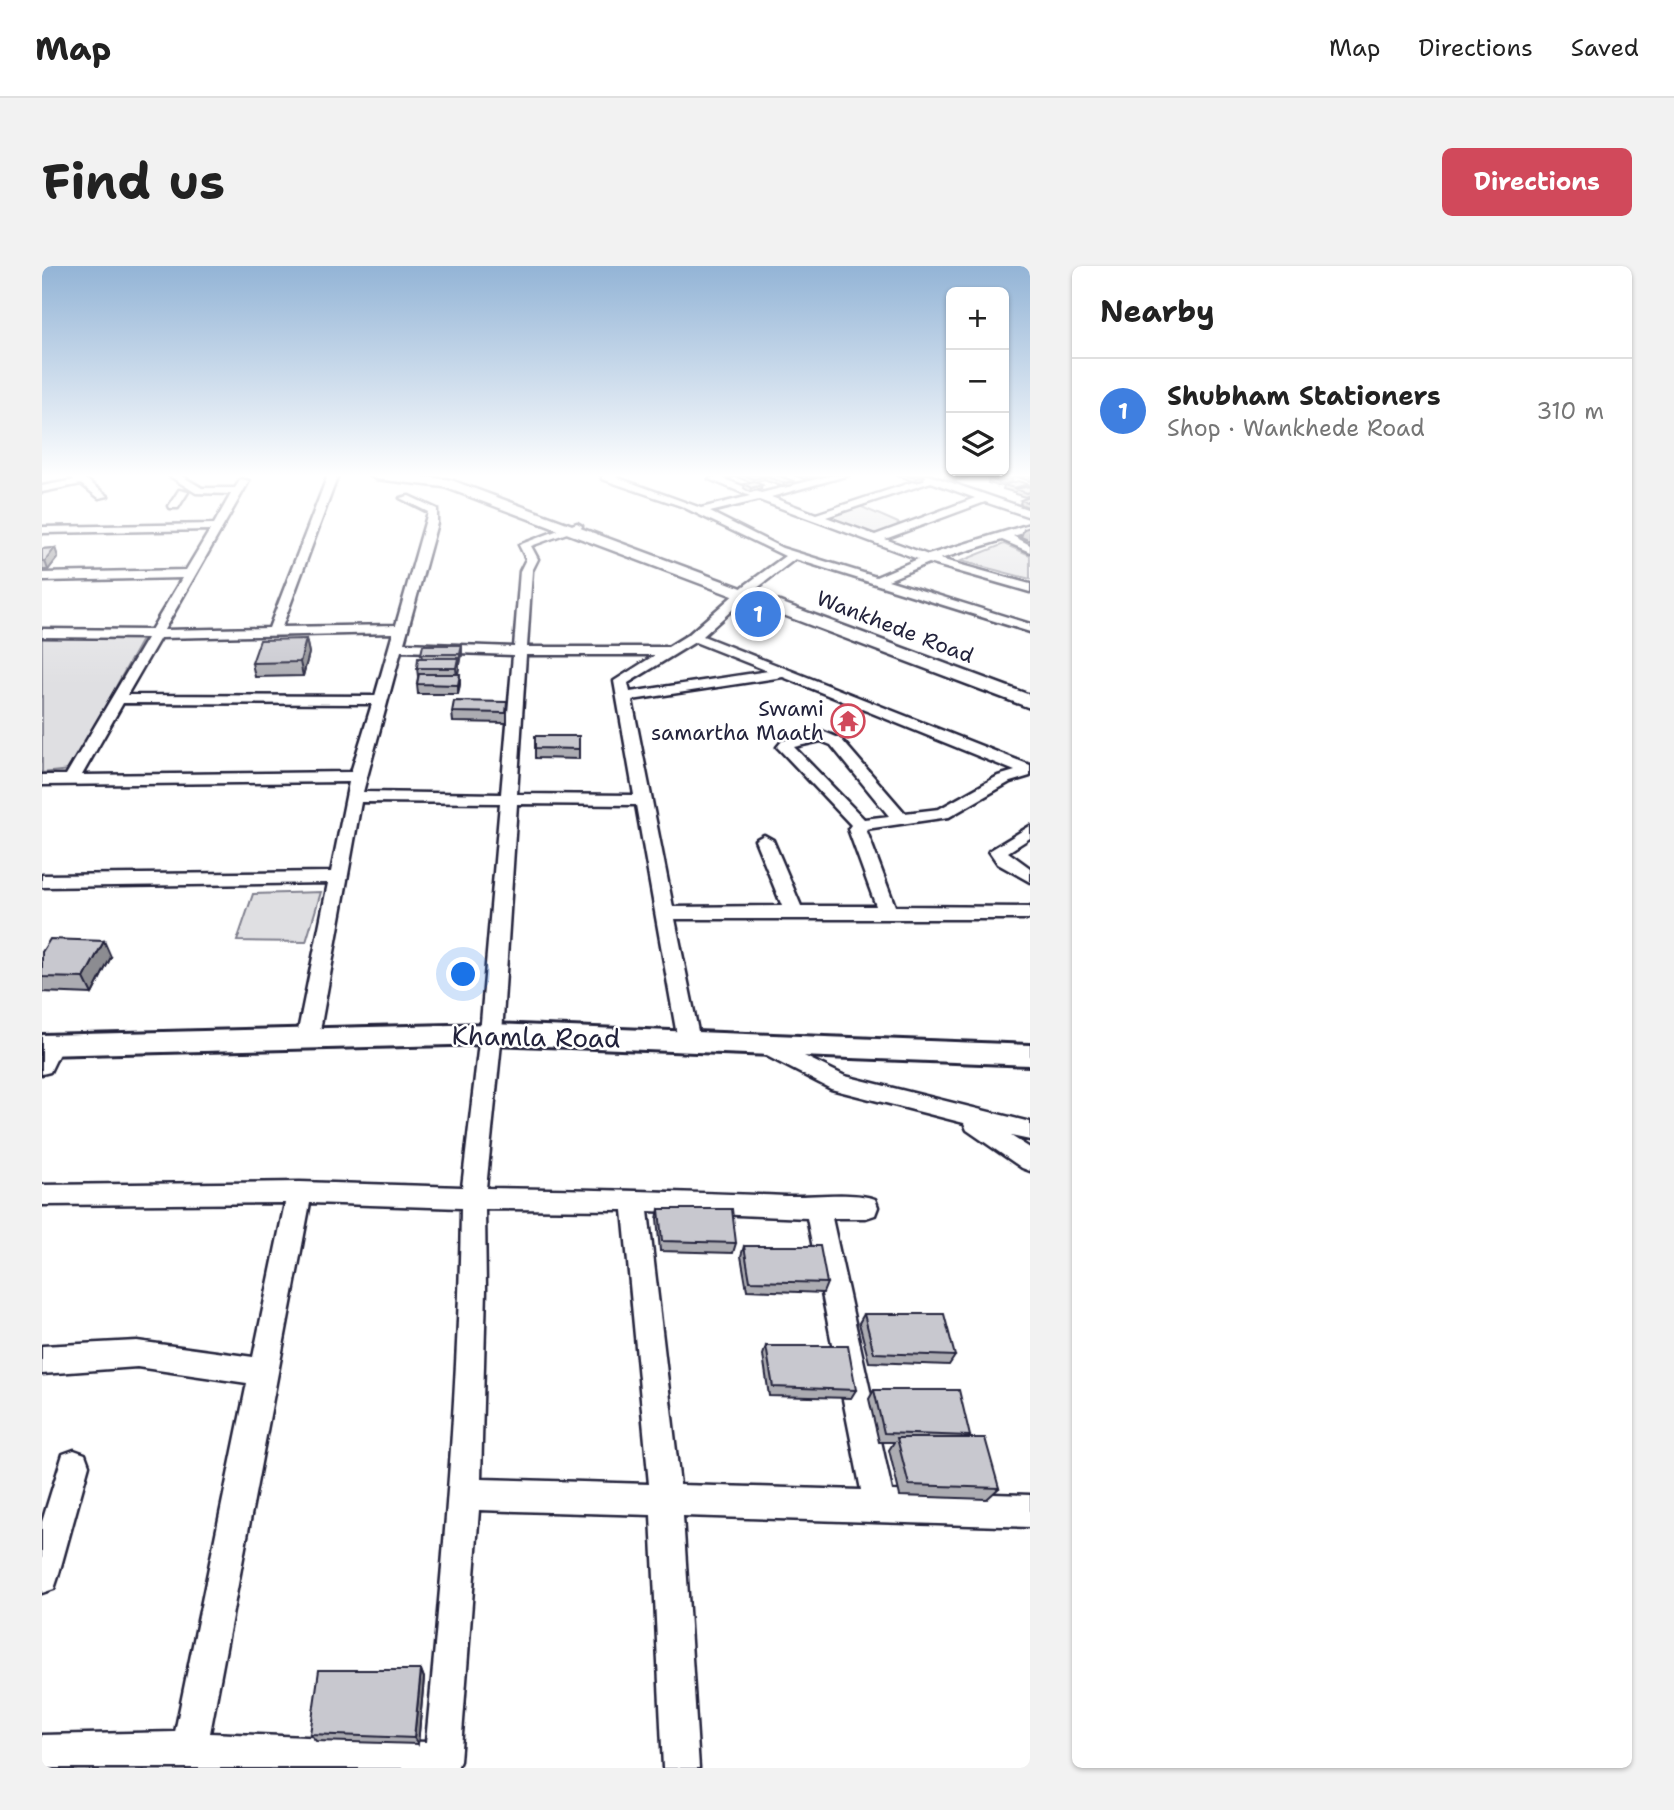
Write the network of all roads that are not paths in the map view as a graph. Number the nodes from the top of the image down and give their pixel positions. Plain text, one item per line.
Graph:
1 (205, 545) edge
2 (307, 545) edge
3 (426, 545) edge
4 (525, 545) edge
5 (621, 545) edge
6 (766, 545) edge
7 (891, 545) edge
8 (973, 545) edge
9 (793, 555) junction
10 (928, 559) junction
11 (188, 574) junction
12 (42, 577) edge
13 (876, 581) junction
14 (1030, 588) edge
15 (746, 592) junction
16 (1030, 628) edge
17 (401, 629) junction
18 (274, 632) junction
19 (42, 633) edge
20 (153, 634) junction
21 (695, 637) junction
22 (396, 647) junction
23 (671, 651) junction
24 (519, 652) junction
25 (789, 673) junction
26 (1030, 692) edge
27 (624, 697) junction
28 (116, 699) junction
29 (381, 700) junction
30 (1030, 702) edge
31 (779, 747) dead end
32 (1030, 771) edge
33 (358, 777) junction
34 (42, 780) edge
35 (71, 780) junction
36 (355, 797) junction
37 (508, 799) junction
38 (643, 800) junction
39 (901, 820) junction
40 (858, 827) junction
41 (1030, 831) edge
42 (764, 840) dead end
43 (1030, 876) edge
44 (339, 877) junction
45 (42, 881) edge
46 (888, 912) junction
47 (665, 913) junction
48 (794, 913) junction
49 (1030, 913) edge
50 (309, 1031) junction
51 (491, 1031) junction
52 (687, 1036) junction
53 (1030, 1038) edge
54 (763, 1044) junction
55 (45, 1045) edge
56 (1030, 1055) edge
57 (964, 1116) junction
58 (1030, 1131) edge
59 (1030, 1161) edge
60 (300, 1192) junction
61 (42, 1195) edge
62 (473, 1198) junction
63 (634, 1200) junction
64 (866, 1207) dead end
65 (817, 1208) junction
66 (42, 1360) edge
67 (264, 1372) junction
68 (74, 1465) dead end
69 (465, 1494) junction
70 (666, 1500) junction
71 (880, 1507) junction
72 (1030, 1511) edge
73 (42, 1577) edge
74 (189, 1750) junction
75 (42, 1753) edge
76 (442, 1764) edge
77 (681, 1768) edge

1 - 11 street
2 - 18 street
3 - 17 street
4 - 24 street
5 - 15 main road
6 - 9 street
7 - 10 street
8 - 10 street
9 - 13 street
9 - 15 street
10 - 13 street
10 - 14 street
11 - 12 street
11 - 20 street
13 - 16 street
15 - 21 street
15 - 26 main road
15 - 30 main road, Wankhede Road
17 - 18 street
17 - 22 street
18 - 20 street
19 - 20 street
20 - 28 street
21 - 23 street
21 - 25 street
22 - 24 street
22 - 29 street
23 - 24 street
23 - 27 street
24 - 37 street
25 - 27 street
25 - 32 street
27 - 38 street
28 - 29 street
28 - 35 street
29 - 33 street
31 - 40 street
32 - 39 street
33 - 35 street
33 - 36 street
34 - 35 street
36 - 37 street
36 - 44 street
37 - 38 street
37 - 51 street
38 - 47 street
39 - 40 street
39 - 40 street
40 - 46 street
41 - 43 street
42 - 48 street
44 - 45 street
44 - 50 street
46 - 48 street
46 - 49 street
47 - 48 street
47 - 52 street
50 - 51 street, Khamla Road
50 - 55 street, Khamla Road
51 - 52 street, Khamla Road
51 - 62 street
52 - 53 street, Khamla Road
52 - 54 street, Khamla Road
54 - 56 street, Khamla Road
54 - 57 street
57 - 58 street
57 - 59 street
60 - 61 street
60 - 62 street
60 - 67 street
62 - 63 street
62 - 69 street
63 - 65 street
63 - 70 street
64 - 65 street
65 - 71 street
66 - 67 street
67 - 74 street
68 - 73 street
69 - 70 street
69 - 76 street
70 - 71 street
70 - 77 street
71 - 72 street
74 - 75 street
74 - 76 street

